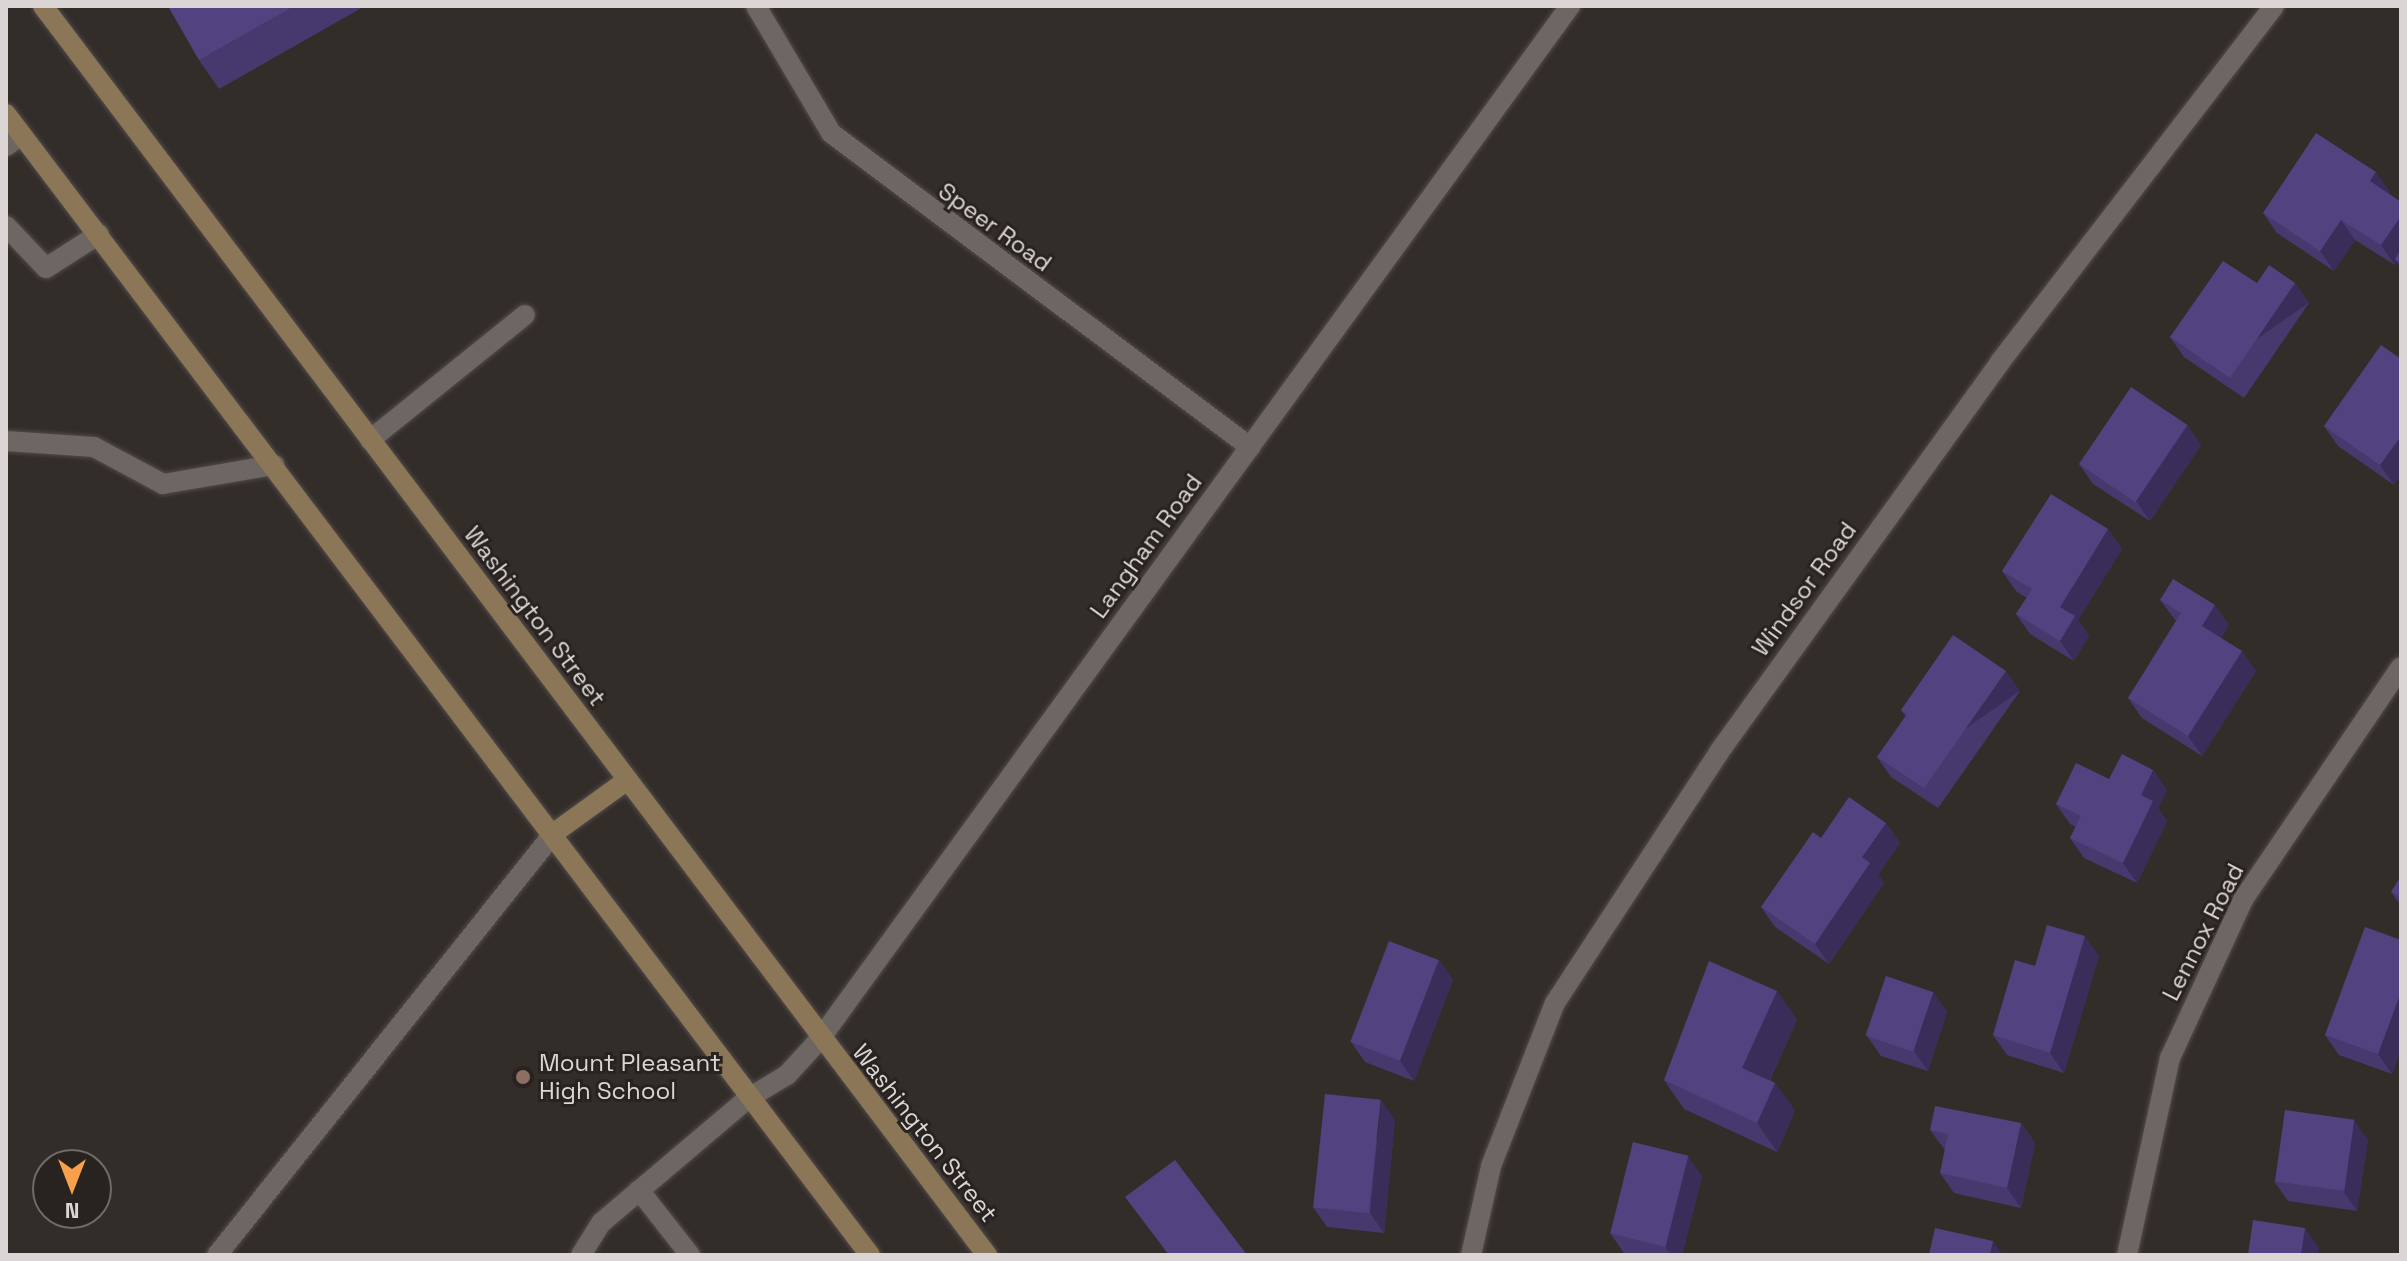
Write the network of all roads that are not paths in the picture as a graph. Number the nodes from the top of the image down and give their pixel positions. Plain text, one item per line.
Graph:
1 (43, 6) edge
2 (756, 6) edge
3 (1570, 6) edge
4 (2274, 6) edge
5 (6, 114) edge
6 (14, 141) edge
7 (6, 226) edge
8 (99, 234) junction
9 (525, 315) dead end
10 (370, 440) junction
11 (6, 441) edge
12 (1250, 447) junction
13 (274, 465) junction
14 (2401, 667) edge
15 (626, 781) junction
16 (554, 833) junction
17 (820, 1039) junction
18 (747, 1099) junction
19 (639, 1190) junction
20 (217, 1255) edge
21 (581, 1255) edge
22 (690, 1255) edge
23 (870, 1255) edge
24 (987, 1255) edge
25 (1471, 1255) edge
26 (2127, 1255) edge

1 - 10 main road, Washington Street
2 - 12 street, Speer Road
3 - 12 street, Langham Road
4 - 25 street, Windsor Road
5 - 6 main road
6 - 8 main road
7 - 8 street
8 - 13 main road
9 - 10 street
10 - 15 main road, Washington Street
11 - 13 street
12 - 17 street, Langham Road
13 - 16 main road
14 - 26 street, Lennox Road
15 - 16 main road
15 - 17 main road, Washington Street
16 - 18 main road
16 - 20 street
17 - 18 street, Langham Road
17 - 24 main road, Washington Street
18 - 19 street, Langham Road
18 - 23 main road
19 - 21 street, Langham Road
19 - 22 street

